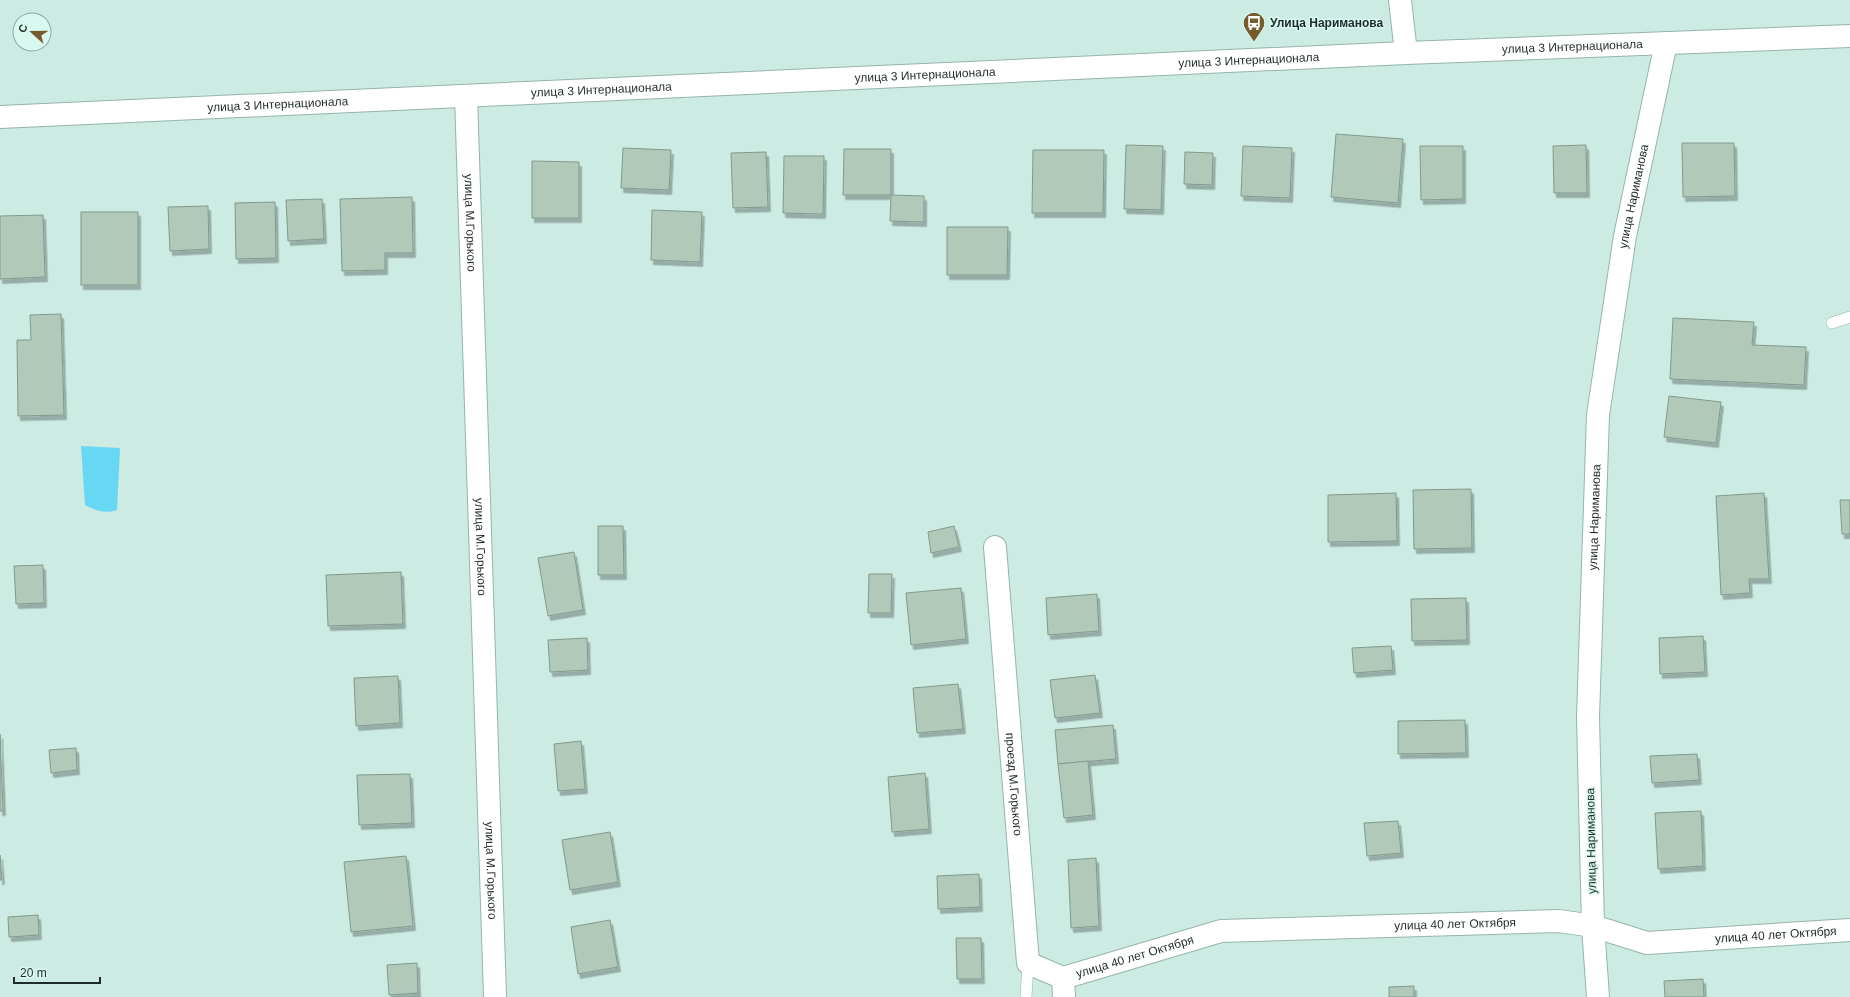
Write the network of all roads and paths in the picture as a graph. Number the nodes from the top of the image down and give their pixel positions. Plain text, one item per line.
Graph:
1 (1400, 0) edge
2 (1850, 36) edge
3 (1666, 43) junction
4 (1406, 53) junction
5 (466, 96) junction
6 (0, 118) edge
7 (1850, 317) edge
8 (1832, 322) dead end
9 (995, 547) dead end
10 (1593, 926) junction
11 (1850, 930) edge
12 (1028, 963) junction
13 (1064, 987) edge
14 (495, 997) edge
15 (1026, 997) edge
16 (1598, 997) edge

1 - 4 street
2 - 3 street, улица 3 Интернационала
3 - 4 street, улица 3 Интернационала
3 - 10 street, улица Нариманова
4 - 5 street, улица 3 Интернационала
5 - 6 street, улица 3 Интернационала
5 - 14 street, улица М.Горького
7 - 8 lane
9 - 12 street, проезд М.Горького
10 - 11 street, улица 40 лет Октября
10 - 13 street, улица 40 лет Октября
10 - 16 street, улица Нариманова
12 - 13 street
12 - 15 lane

